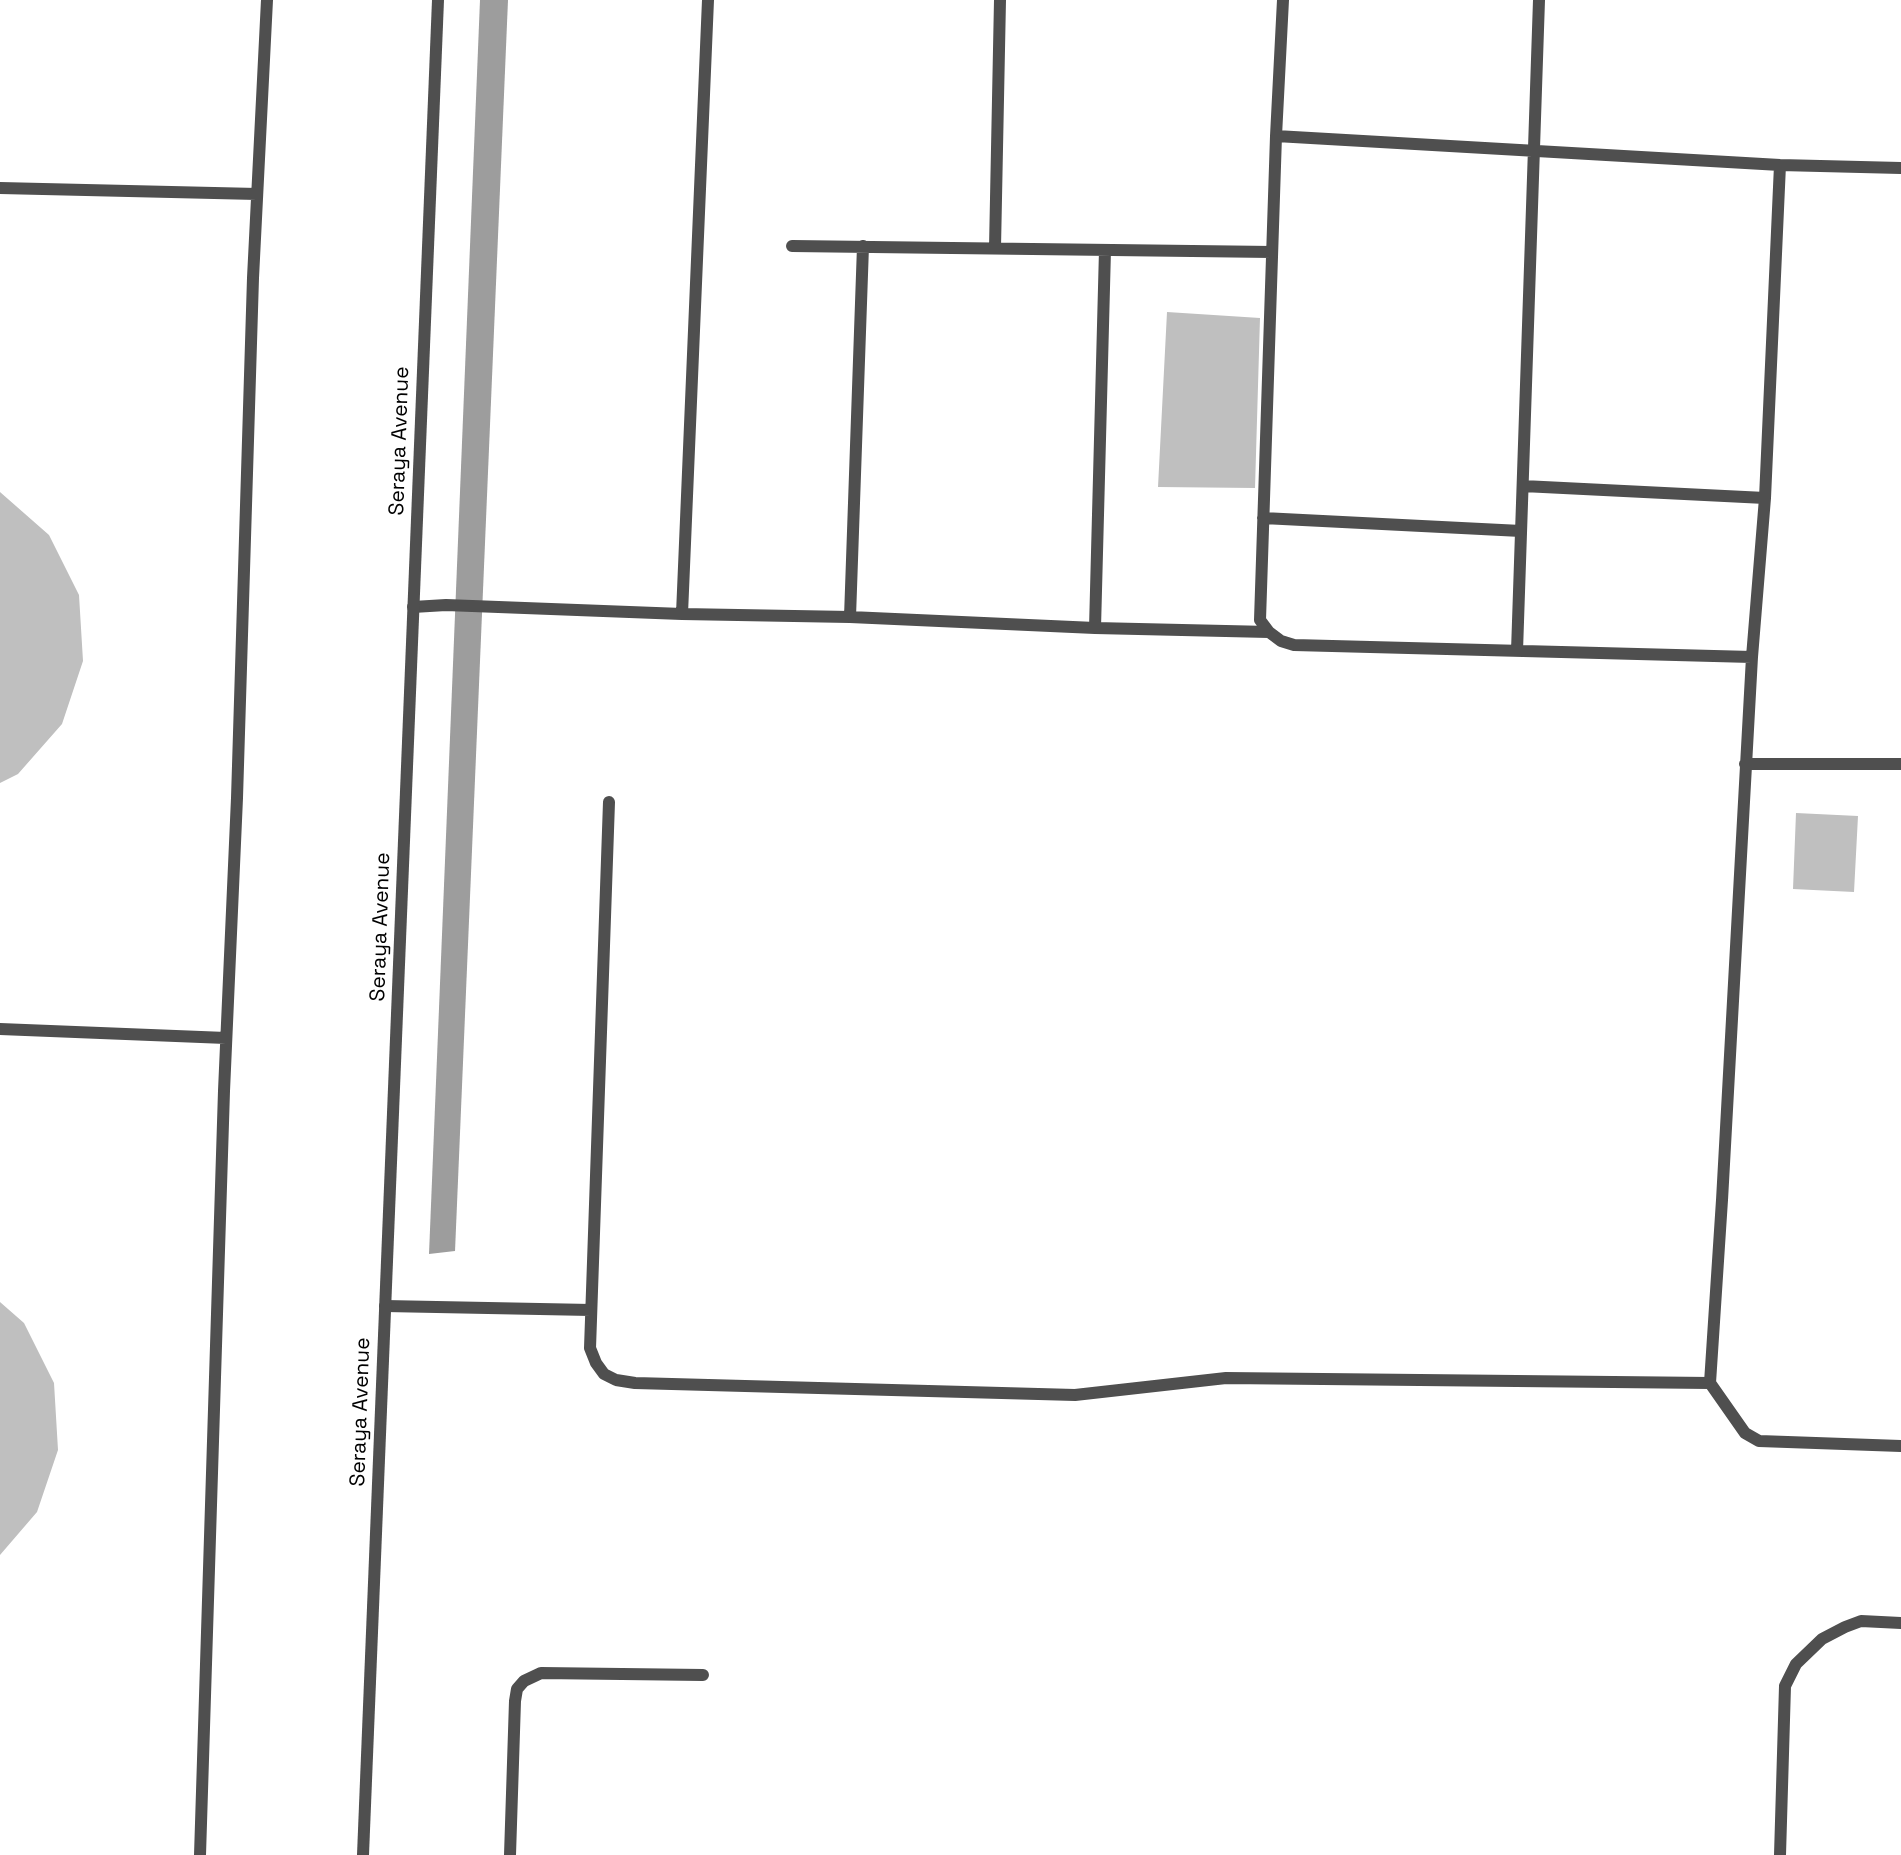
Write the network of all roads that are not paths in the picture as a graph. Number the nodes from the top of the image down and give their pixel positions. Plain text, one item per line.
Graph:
1 (267, 0) edge
2 (438, 0) edge
3 (708, 0) edge
4 (1000, 0) edge
5 (1283, 0) edge
6 (1539, 0) edge
7 (1276, 136) junction
8 (1534, 151) junction
9 (1780, 165) junction
10 (1901, 168) edge
11 (0, 188) edge
12 (256, 194) junction
13 (792, 246) dead end
14 (863, 246) junction
15 (995, 248) junction
16 (1105, 250) junction
17 (1272, 252) junction
18 (1523, 486) junction
19 (1765, 498) junction
20 (1263, 518) junction
21 (1521, 531) junction
22 (413, 608) junction
23 (682, 614) junction
24 (850, 617) junction
25 (1095, 628) junction
26 (1269, 632) junction
27 (1517, 651) junction
28 (1752, 657) junction
29 (1745, 764) junction
30 (1901, 764) edge
31 (609, 802) dead end
32 (0, 1029) edge
33 (226, 1038) junction
34 (385, 1306) junction
35 (591, 1311) junction
36 (1710, 1383) junction
37 (1901, 1446) edge
38 (1901, 1623) edge
39 (703, 1675) dead end
40 (200, 1855) edge
41 (363, 1855) edge
42 (510, 1855) edge
43 (1780, 1855) edge

1 - 12 street
2 - 22 street, Seraya Avenue
3 - 23 street
4 - 15 street
5 - 7 street
6 - 8 street
7 - 8 street
7 - 17 street
8 - 9 street
8 - 18 street
9 - 10 street
9 - 19 street
11 - 12 street
12 - 33 street
13 - 14 street
14 - 15 street
14 - 24 street
15 - 16 street
16 - 17 street
16 - 25 street
17 - 20 street
18 - 19 street
18 - 21 street
19 - 28 street
20 - 21 street
20 - 26 street
21 - 27 street
22 - 23 street
22 - 34 street, Seraya Avenue
23 - 24 street
24 - 25 street
25 - 26 street
26 - 27 street
27 - 28 street
28 - 29 street
29 - 30 street
29 - 36 street
31 - 35 street
32 - 33 street
33 - 40 street
34 - 35 street
34 - 41 street, Seraya Avenue
35 - 36 street
36 - 37 street
38 - 43 street
39 - 42 street

